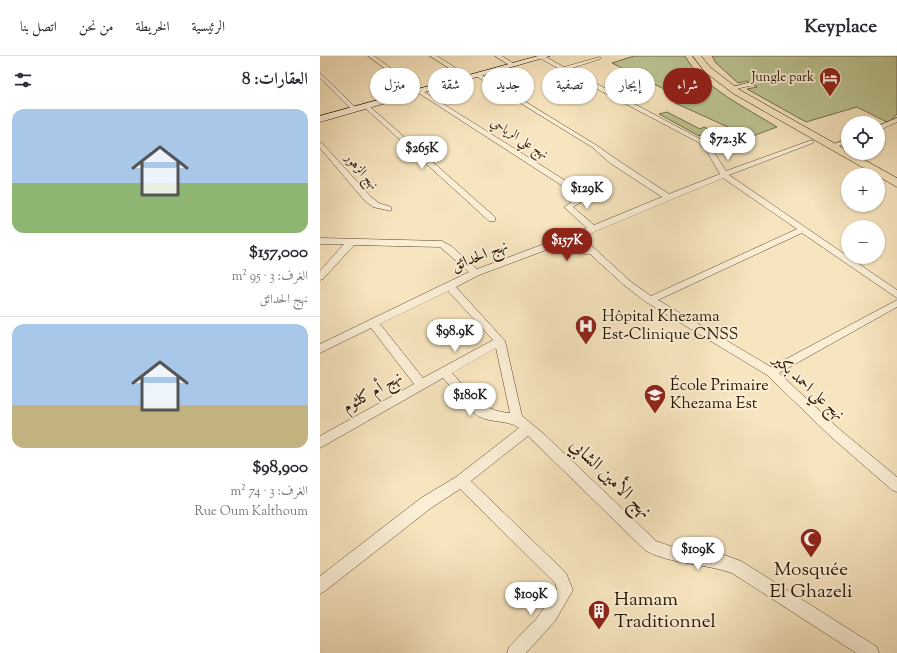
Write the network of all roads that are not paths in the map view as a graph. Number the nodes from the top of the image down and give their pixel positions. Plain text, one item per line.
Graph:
1 (371, 56) edge
2 (433, 56) edge
3 (498, 56) edge
4 (593, 56) edge
5 (689, 56) edge
6 (697, 56) edge
7 (544, 57) edge
8 (513, 65) junction
9 (387, 68) edge
10 (452, 68) edge
11 (561, 68) edge
12 (566, 68) edge
13 (478, 75) junction
14 (320, 76) edge
15 (474, 76) edge
16 (752, 84) dead end
17 (597, 87) edge
18 (731, 88) junction
19 (420, 92) edge
20 (373, 104) edge
21 (366, 106) junction
22 (354, 109) junction
23 (320, 119) edge
24 (897, 120) edge
25 (885, 126) edge
26 (811, 142) junction
27 (841, 143) edge
28 (320, 144) edge
29 (832, 146) junction
30 (856, 168) edge
31 (725, 176) junction
32 (897, 183) edge
33 (885, 184) edge
34 (897, 191) edge
35 (668, 197) junction
36 (388, 209) dead end
37 (492, 219) dead end
38 (593, 229) junction
39 (803, 229) junction
40 (576, 236) junction
41 (320, 241) edge
42 (352, 241) junction
43 (555, 244) junction
44 (590, 251) junction
45 (476, 273) junction
46 (320, 277) edge
47 (448, 286) junction
48 (897, 295) edge
49 (650, 300) junction
50 (897, 303) edge
51 (374, 323) junction
52 (500, 341) junction
53 (320, 349) edge
54 (444, 372) junction
55 (771, 372) junction
56 (421, 384) junction
57 (517, 419) junction
58 (528, 429) junction
59 (320, 442) edge
60 (461, 481) junction
61 (897, 486) edge
62 (320, 586) edge
63 (515, 653) edge
64 (871, 653) edge

1 - 9 street
2 - 10 street
3 - 8 street
4 - 12 street
5 - 26 main road
6 - 18 main road
7 - 8 street
7 - 11 street
8 - 13 street
13 - 15 street
13 - 35 street
14 - 22 street
16 - 18 street
17 - 31 street
18 - 29 main road
19 - 38 street, نهج علي الرياحي
20 - 21 street
21 - 22 street
21 - 37 street
22 - 23 street
24 - 25 street
26 - 30 main road
26 - 31 street, نهج الحدائق
27 - 29 street
28 - 36 street, نهج الزهور
29 - 32 main road
31 - 35 street, نهج الحدائق
31 - 39 street
33 - 34 main road
35 - 38 street, نهج الحدائق
38 - 40 street, نهج الحدائق
39 - 48 street
39 - 49 street
40 - 43 street, نهج الحدائق
40 - 44 street, نهج علي احمد بكير
41 - 42 street
42 - 45 street
42 - 46 street
43 - 44 street
43 - 45 street, نهج الحدائق
44 - 49 street, نهج علي احمد بكير
45 - 47 street, نهج الحدائق
47 - 51 street, نهج الحدائق
47 - 52 street
49 - 55 street, نهج علي احمد بكير
50 - 55 street
51 - 53 street, نهج الحدائق
51 - 56 street
52 - 54 street, نهج أم كلثوم
52 - 57 street
54 - 56 street, نهج أم كلثوم
54 - 57 street
55 - 61 street, نهج علي احمد بكير
56 - 59 street, نهج أم كلثوم
57 - 58 street, نهج الأمين الشابي
58 - 60 street
58 - 64 street, نهج الأمين الشابي
60 - 62 street
60 - 63 street

